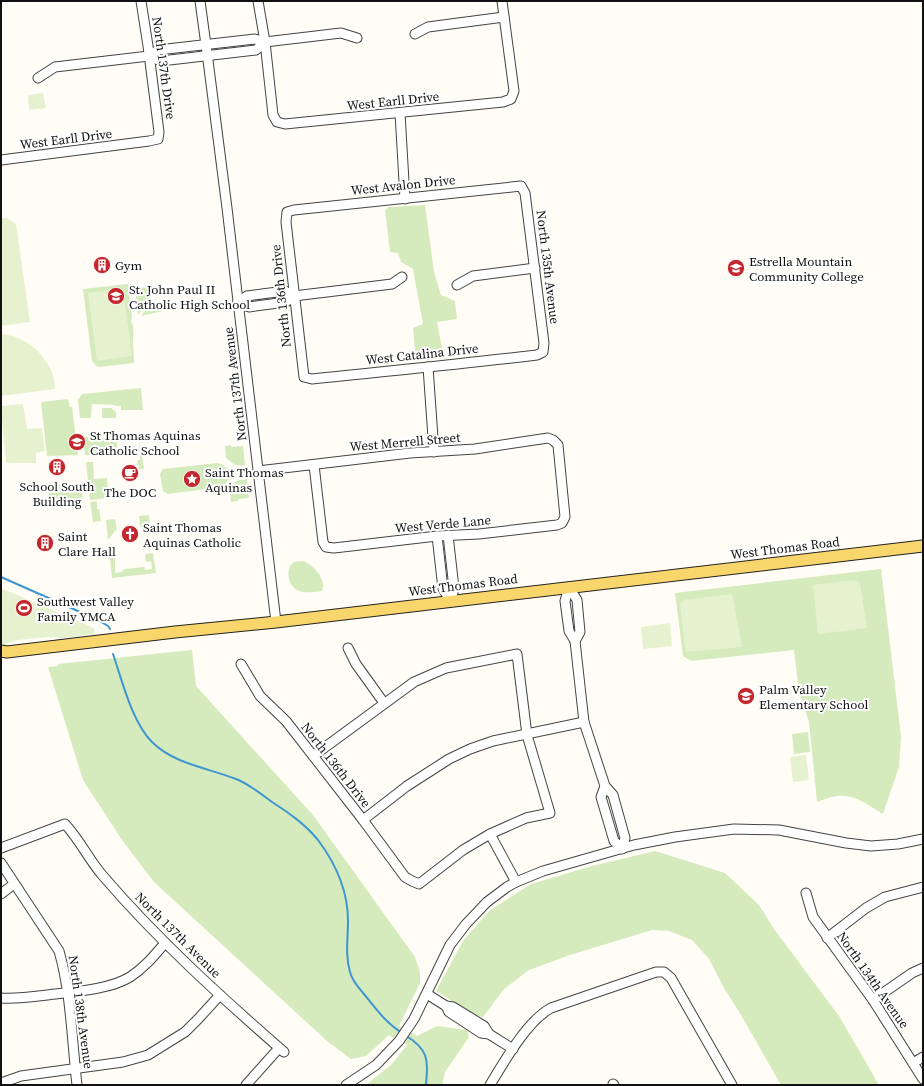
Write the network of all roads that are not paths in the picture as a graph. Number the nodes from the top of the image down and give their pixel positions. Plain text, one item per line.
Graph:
1 (141, 1) edge
2 (200, 1) edge
3 (258, 1) edge
4 (502, 1) edge
5 (504, 17) junction
6 (414, 34) dead end
7 (357, 38) dead end
8 (265, 42) junction
9 (206, 45) junction
10 (208, 55) junction
11 (150, 56) junction
12 (38, 78) dead end
13 (400, 113) junction
14 (158, 139) joint
15 (1, 160) edge
16 (521, 186) joint
17 (405, 199) junction
18 (288, 212) joint
19 (535, 268) junction
20 (402, 277) dead end
21 (457, 285) dead end
22 (294, 296) junction
23 (238, 302) junction
24 (543, 352) joint
25 (428, 367) junction
26 (304, 376) joint
27 (434, 452) junction
28 (314, 464) junction
29 (258, 471) junction
30 (562, 523) joint
31 (448, 535) junction
32 (437, 536) junction
33 (923, 546) edge
34 (570, 587) junction
35 (451, 601) junction
36 (276, 622) junction
37 (348, 648) dead end
38 (3, 655) edge
39 (241, 664) dead end
40 (384, 703) junction
41 (584, 722) junction
42 (527, 735) junction
43 (313, 756) junction
44 (363, 820) junction
45 (490, 834) junction
46 (923, 839) edge
47 (1, 848) edge
48 (622, 849) junction
49 (1, 863) edge
50 (516, 882) junction
51 (14, 884) junction
52 (923, 887) edge
53 (806, 893) dead end
54 (1, 894) edge
55 (827, 938) junction
56 (165, 943) junction
57 (923, 968) edge
58 (67, 992) junction
59 (427, 994) junction
60 (220, 995) junction
61 (1, 998) edge
62 (873, 1000) junction
63 (513, 1049) junction
64 (923, 1058) edge
65 (913, 1063) junction
66 (75, 1069) junction
67 (923, 1079) edge
68 (4, 1082) dead end
69 (77, 1085) edge
70 (246, 1085) edge
71 (346, 1085) edge
72 (490, 1085) edge
73 (732, 1085) edge

1 - 11 street, North 137th Drive
2 - 9 street, North 137th Avenue
3 - 8 street
4 - 5 street
5 - 6 street
5 - 13 street, West Earll Drive
7 - 8 street
8 - 9 street
8 - 10 street
8 - 13 street, West Earll Drive
9 - 10 street, North 137th Avenue
9 - 11 street
10 - 11 street
10 - 23 street, North 137th Avenue
11 - 12 street
11 - 14 street, North 137th Drive
13 - 17 street
14 - 15 street, West Earll Drive
16 - 17 street, West Avalon Drive
16 - 19 street, North 135th Avenue
17 - 18 street, West Avalon Drive
18 - 22 street, North 136th Drive
19 - 21 street
19 - 24 street, North 135th Avenue
20 - 22 street
22 - 23 street
22 - 26 street, North 136th Drive
23 - 29 street, North 137th Avenue
24 - 25 street, West Catalina Drive
25 - 26 street, West Catalina Drive
25 - 27 street
27 - 28 street, West Merrell Street
27 - 30 street, West Merrell Street
28 - 29 street, West Merrell Street
28 - 32 street, West Verde Lane
29 - 36 street, North 137th Avenue
30 - 31 street, West Verde Lane
31 - 32 street, West Verde Lane
31 - 35 street
32 - 35 street
33 - 34 main road, West Thomas Road
34 - 35 main road, West Thomas Road
34 - 41 street
35 - 36 main road, West Thomas Road
36 - 38 main road, West Thomas Road
37 - 40 street
39 - 43 street, North 136th Drive
40 - 42 street
40 - 43 street
41 - 42 street
41 - 48 street
42 - 44 street
42 - 45 street
43 - 44 street, North 136th Drive
44 - 45 street, North 136th Drive
45 - 50 street
46 - 48 street
47 - 56 street, North 137th Avenue
48 - 50 street
49 - 51 street, North 138th Avenue
50 - 59 street
51 - 54 street
51 - 58 street, North 138th Avenue
52 - 55 street
53 - 55 street, North 134th Avenue
55 - 62 street, North 134th Avenue
56 - 58 street
56 - 60 street, North 137th Avenue
57 - 62 street
58 - 61 street
58 - 66 street, North 138th Avenue
59 - 63 street
59 - 71 street
60 - 66 street
60 - 70 street, North 137th Avenue
62 - 65 street, North 134th Avenue
63 - 72 street
63 - 73 street
64 - 65 street
65 - 67 street, North 134th Avenue
66 - 68 street
66 - 69 street, North 138th Avenue

